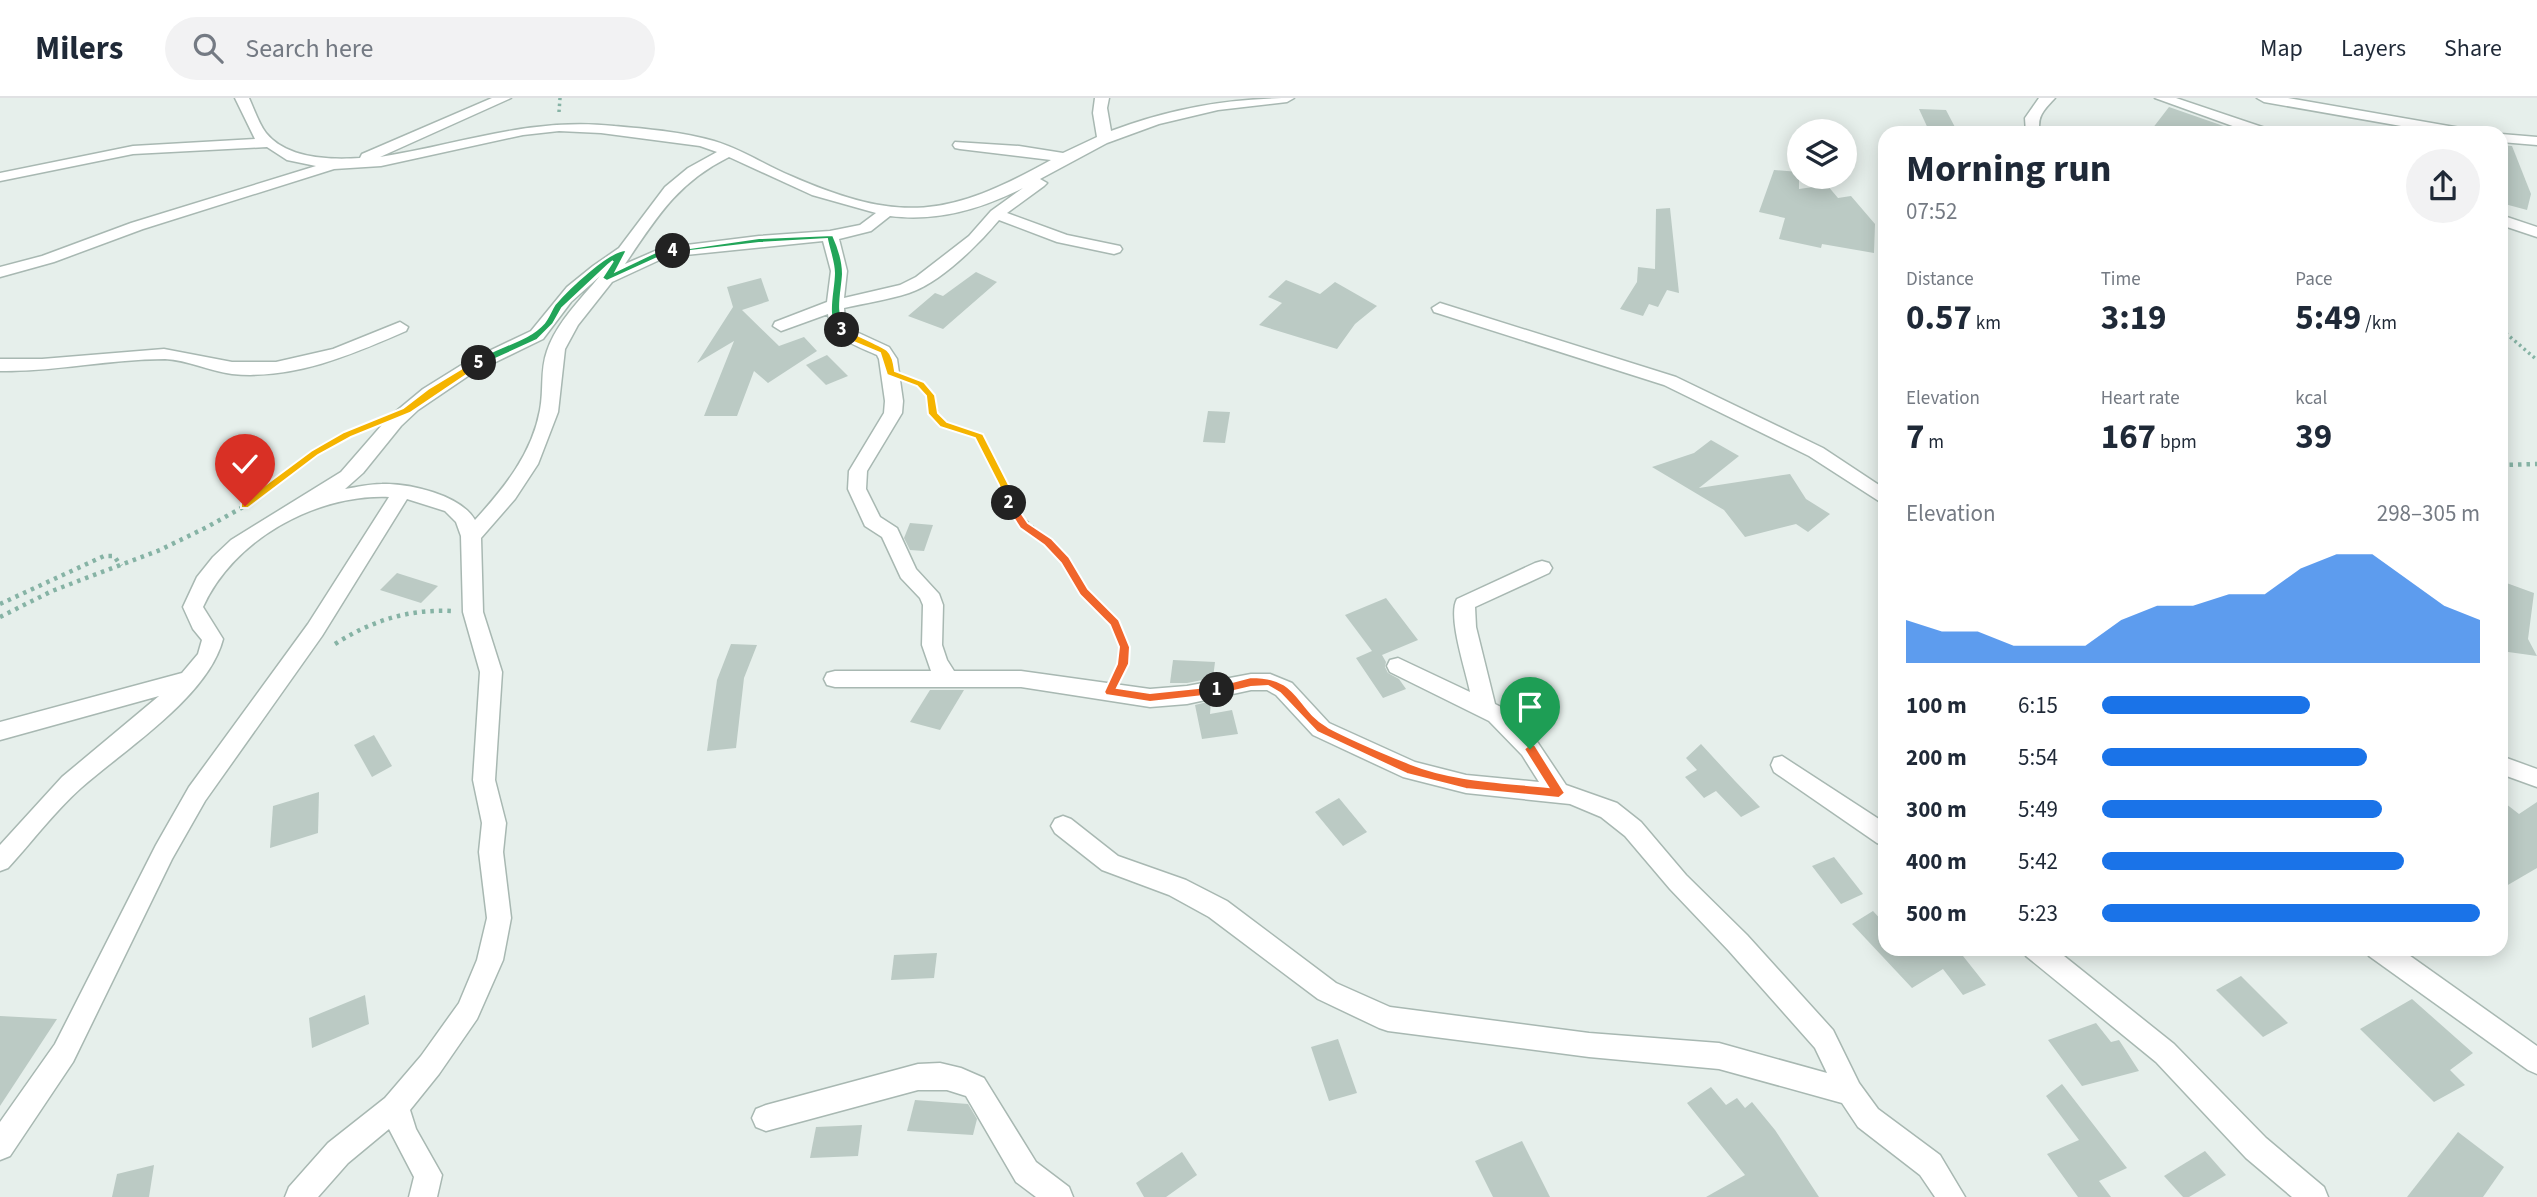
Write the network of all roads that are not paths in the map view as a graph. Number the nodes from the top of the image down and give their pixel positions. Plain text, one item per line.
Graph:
1 (242, 98) edge
2 (504, 98) edge
3 (1102, 98) edge
4 (1287, 98) edge
5 (2048, 98) edge
6 (2264, 98) edge
7 (1270, 99) edge
8 (2168, 99) edge
9 (2033, 126) edge
10 (2246, 126) edge
11 (2426, 126) edge
12 (1104, 139) junction
13 (2508, 139) edge
14 (2537, 141) edge
15 (267, 143) junction
16 (960, 145) dead end
17 (728, 152) junction
18 (1070, 155) junction
19 (348, 163) junction
20 (0, 177) edge
21 (887, 210) junction
22 (996, 214) junction
23 (2508, 222) edge
24 (2537, 232) edge
25 (830, 236) junction
26 (1114, 249) dead end
27 (624, 252) junction
28 (0, 272) edge
29 (607, 278) junction
30 (835, 305) junction
31 (1440, 308) dead end
32 (781, 326) dead end
33 (400, 327) dead end
34 (0, 365) edge
35 (402, 491) junction
36 (1878, 493) edge
37 (309, 501) junction
38 (471, 536) junction
39 (1542, 568) dead end
40 (1398, 666) dead end
41 (948, 678) junction
42 (835, 679) dead end
43 (188, 680) junction
44 (1485, 709) junction
45 (0, 731) edge
46 (1782, 765) dead end
47 (2508, 768) edge
48 (2537, 778) edge
49 (1559, 793) junction
50 (1063, 826) dead end
51 (1878, 831) edge
52 (0, 861) edge
53 (2045, 956) edge
54 (2389, 956) edge
55 (2537, 1061) edge
56 (1850, 1092) junction
57 (395, 1107) junction
58 (766, 1118) dead end
59 (0, 1146) edge
60 (299, 1197) edge
61 (423, 1197) edge
62 (1059, 1197) edge
63 (1951, 1197) edge
64 (2315, 1197) edge

1 - 15 street
2 - 19 street
3 - 12 street
4 - 7 street
5 - 9 street
6 - 11 street
7 - 12 street
8 - 10 street
12 - 18 street
13 - 14 street
15 - 19 street
15 - 20 street
16 - 18 street
17 - 19 street
17 - 21 street
17 - 27 street
18 - 21 street
18 - 22 street
19 - 28 street
21 - 25 street
22 - 26 street
22 - 30 street
23 - 24 street
25 - 29 street
25 - 30 street
27 - 29 street
27 - 37 street
29 - 38 street
30 - 32 street
30 - 41 street
31 - 36 street
33 - 34 street
35 - 37 street
35 - 38 street
35 - 59 street
37 - 43 street
38 - 57 street
39 - 44 street
40 - 44 street
41 - 42 street
41 - 49 street
43 - 45 street
43 - 52 street
44 - 49 street
46 - 51 street
47 - 48 street
49 - 56 street
50 - 56 street
53 - 64 street
54 - 55 street
56 - 63 street
57 - 60 street
57 - 61 street
58 - 62 street

